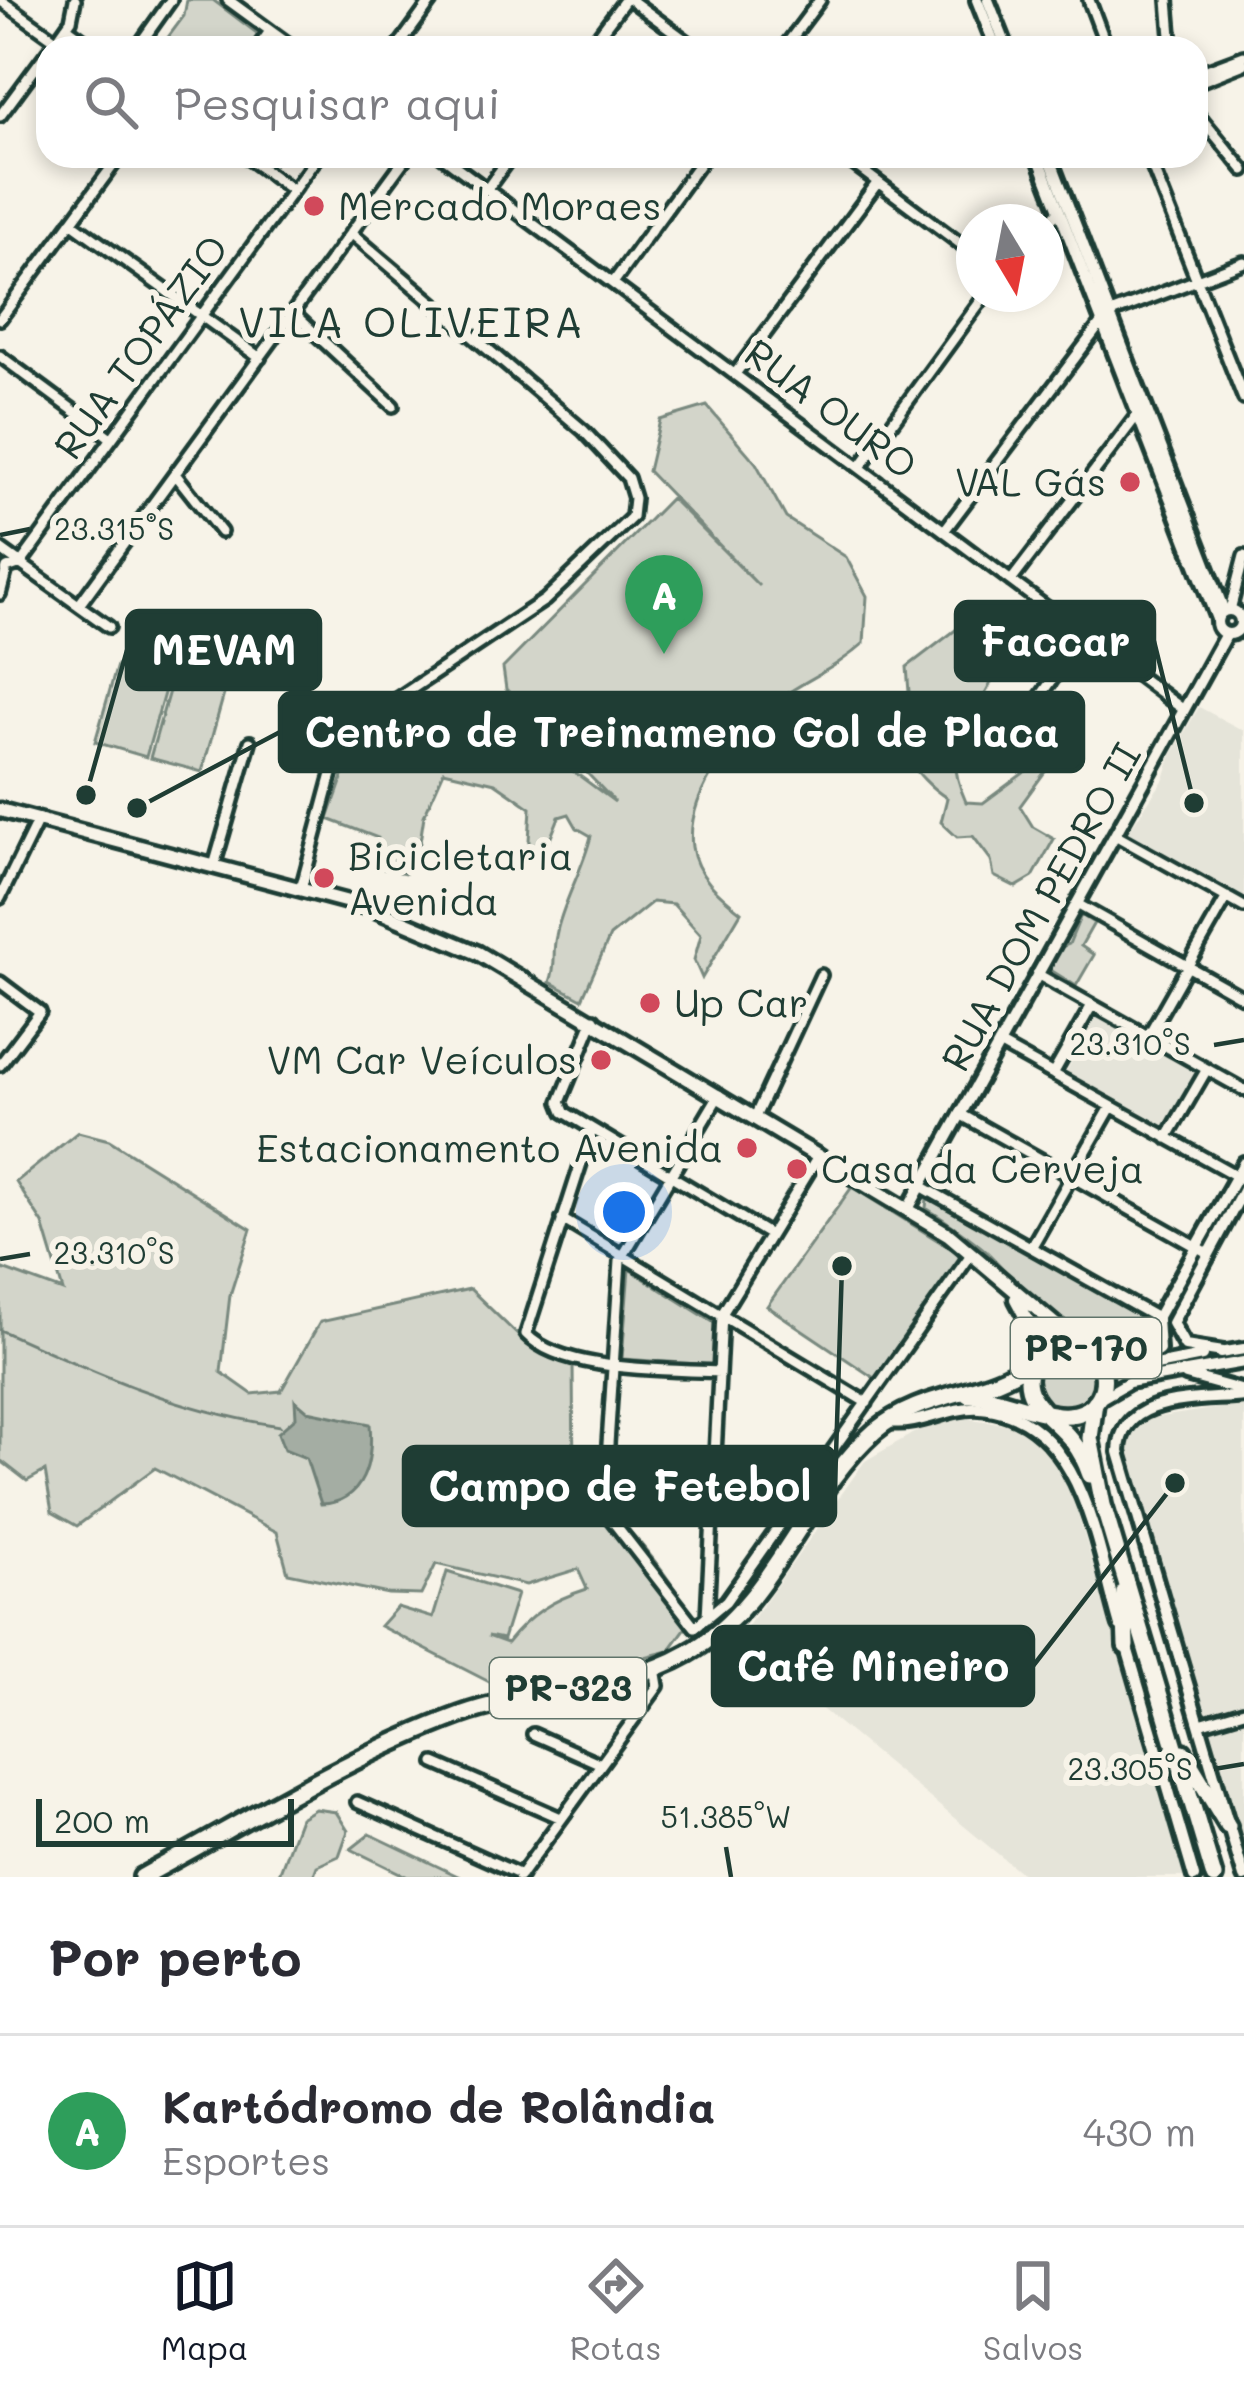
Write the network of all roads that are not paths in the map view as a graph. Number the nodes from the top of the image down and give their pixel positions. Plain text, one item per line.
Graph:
1 (0, 0) edge
2 (75, 0) edge
3 (171, 0) edge
4 (432, 0) edge
5 (628, 0) edge
6 (820, 0) edge
7 (977, 0) edge
8 (988, 0) edge
9 (1089, 0) edge
10 (1168, 0) edge
11 (230, 1) edge
12 (66, 27) junction
13 (270, 31) junction
14 (40, 36) edge
15 (60, 36) edge
16 (78, 36) edge
17 (146, 36) edge
18 (266, 36) edge
19 (277, 36) edge
20 (406, 36) edge
21 (599, 36) edge
22 (679, 36) edge
23 (793, 36) edge
24 (991, 36) edge
25 (1002, 36) edge
26 (1102, 36) edge
27 (1171, 36) edge
28 (1244, 60) edge
29 (36, 68) edge
30 (1208, 74) edge
31 (0, 116) edge
32 (1208, 126) edge
33 (111, 168) edge
34 (262, 168) edge
35 (309, 168) edge
36 (398, 168) edge
37 (458, 168) edge
38 (502, 168) edge
39 (696, 168) edge
40 (859, 168) edge
41 (1043, 168) edge
42 (1052, 168) edge
43 (1153, 168) edge
44 (1244, 170) edge
45 (878, 182) junction
46 (487, 189) junction
47 (292, 190) junction
48 (1056, 204) edge
49 (71, 221) junction
50 (1064, 223) edge
51 (351, 233) junction
52 (956, 240) edge
53 (1244, 262) edge
54 (1196, 280) junction
55 (613, 283) junction
56 (973, 312) edge
57 (293, 314) junction
58 (202, 315) junction
59 (1105, 318) junction
60 (0, 319) edge
61 (0, 356) edge
62 (260, 358) junction
63 (735, 374) junction
64 (1244, 399) edge
65 (393, 406) dead end
66 (1141, 410) junction
67 (111, 438) junction
68 (860, 467) junction
69 (176, 475) junction
70 (944, 531) junction
71 (221, 532) dead end
72 (0, 549) edge
73 (1244, 556) edge
74 (13, 562) junction
75 (1244, 580) edge
76 (1011, 581) junction
77 (0, 594) edge
78 (79, 605) junction
79 (1227, 613) junction
80 (109, 628) dead end
81 (1242, 628) edge
82 (1226, 634) junction
83 (1084, 635) junction
84 (1040, 697) dead end
85 (1184, 710) junction
86 (250, 742) dead end
87 (0, 810) edge
88 (38, 820) junction
89 (1115, 835) junction
90 (214, 866) junction
91 (301, 889) junction
92 (1227, 897) junction
93 (0, 898) edge
94 (1077, 904) junction
95 (1244, 907) edge
96 (1187, 966) junction
97 (1037, 974) junction
98 (821, 976) dead end
99 (0, 982) edge
100 (1244, 998) edge
101 (1092, 1005) junction
102 (594, 1019) junction
103 (1148, 1036) junction
104 (998, 1044) junction
105 (0, 1065) edge
106 (1207, 1069) junction
107 (1053, 1074) junction
108 (1244, 1090) edge
109 (719, 1095) junction
110 (1111, 1107) junction
111 (960, 1114) junction
112 (755, 1117) junction
113 (592, 1129) junction
114 (1167, 1138) junction
115 (819, 1155) junction
116 (1244, 1163) edge
117 (671, 1175) junction
118 (1071, 1177) junction
119 (1242, 1182) edge
120 (921, 1186) junction
121 (908, 1209) junction
122 (562, 1219) junction
123 (770, 1235) junction
124 (1032, 1246) junction
125 (1203, 1250) junction
126 (972, 1253) junction
127 (623, 1255) junction
128 (1013, 1292) junction
129 (722, 1314) junction
130 (1157, 1318) junction
131 (1083, 1347) junction
132 (1244, 1349) edge
133 (1223, 1352) junction
134 (1033, 1359) junction
135 (1128, 1362) junction
136 (1244, 1362) edge
137 (612, 1366) junction
138 (719, 1372) junction
139 (1171, 1375) junction
140 (1244, 1393) edge
141 (1096, 1402) junction
142 (867, 1403) junction
143 (917, 1405) junction
144 (1044, 1412) junction
145 (887, 1421) junction
146 (605, 1490) junction
147 (713, 1496) junction
148 (797, 1501) junction
149 (1103, 1505) junction
150 (1123, 1571) junction
151 (707, 1618) junction
152 (1126, 1646) junction
153 (655, 1668) junction
154 (1244, 1711) edge
155 (1199, 1724) junction
156 (533, 1734) dead end
157 (1172, 1735) junction
158 (435, 1763) dead end
159 (601, 1764) junction
160 (357, 1802) dead end
161 (561, 1818) junction
162 (1228, 1826) junction
163 (520, 1876) edge
164 (142, 1877) edge
165 (1194, 1877) edge
166 (1214, 1877) edge
167 (1244, 1877) edge

1 - 14 street
2 - 12 street
3 - 17 street
4 - 20 street
5 - 21 street
5 - 22 street
6 - 23 street
7 - 24 street
8 - 25 street
9 - 26 street
10 - 27 street
11 - 13 street
12 - 15 street
12 - 16 street
13 - 18 street
13 - 19 street
28 - 30 street
29 - 31 street
32 - 44 street
33 - 49 street
34 - 47 street
35 - 47 street, RUA TOPÁZIO
36 - 51 street
37 - 46 street, RUA OURO
38 - 46 street
39 - 55 street
40 - 45 street
41 - 48 street
42 - 59 street
43 - 54 street
45 - 52 street
45 - 63 street
46 - 55 street, RUA OURO
47 - 58 street, RUA TOPÁZIO
49 - 58 street
49 - 60 street
50 - 59 street
51 - 57 street
51 - 91 street
53 - 54 street
54 - 59 street
54 - 64 street
55 - 63 street, RUA OURO
56 - 68 street
57 - 62 street
57 - 65 street
58 - 62 street
58 - 67 street, RUA TOPÁZIO
59 - 66 street
59 - 70 street
61 - 67 street
62 - 69 street
63 - 68 street, RUA OURO
66 - 76 street
66 - 79 street
67 - 74 street, RUA TOPÁZIO
68 - 70 street, RUA OURO
69 - 71 street
69 - 78 street
70 - 76 street, RUA OURO
72 - 74 street
73 - 79 street
74 - 77 street, RUA TOPÁZIO
74 - 78 street
75 - 79 street
76 - 83 street, RUA OURO
78 - 80 street
79 - 81 street
79 - 82 street
81 - 82 street
82 - 85 street, RUA DOM PEDRO II
83 - 84 street
83 - 85 street, RUA OURO
85 - 89 street, RUA DOM PEDRO II
86 - 90 street
87 - 88 main road
88 - 90 main road
88 - 93 street
89 - 92 street
89 - 94 street, RUA DOM PEDRO II
90 - 91 main road
91 - 102 main road
92 - 95 street
92 - 96 street
94 - 96 street
94 - 97 street, RUA DOM PEDRO II
96 - 100 street
96 - 103 street
97 - 101 street
97 - 104 street, RUA DOM PEDRO II
98 - 112 street
99 - 105 street
101 - 103 street
101 - 107 street
102 - 109 main road
102 - 113 street
103 - 106 street
104 - 107 street
104 - 111 street, RUA DOM PEDRO II
106 - 108 street
106 - 114 street
107 - 110 street
109 - 112 main road
109 - 117 street
110 - 114 street
110 - 118 street
111 - 118 street
111 - 120 street, RUA DOM PEDRO II
112 - 115 main road
113 - 117 street
113 - 122 street
114 - 119 street
115 - 121 main road
115 - 123 street
116 - 119 street
117 - 123 street
117 - 127 street
118 - 124 street
118 - 125 street
119 - 125 street
120 - 121 street, RUA DOM PEDRO II
120 - 124 street
121 - 126 main road
122 - 127 street
122 - 137 street
123 - 129 street
124 - 130 street
125 - 130 street
125 - 133 street
126 - 128 main road
126 - 142 street
127 - 129 street
127 - 137 street
128 - 131 main road
128 - 134 main road
129 - 138 street
129 - 142 street
130 - 135 street
131 - 134 highway, PR-170
131 - 135 street
131 - 141 highway, PR-170
132 - 133 street
133 - 135 street
134 - 143 highway, PR-323
134 - 144 highway, PR-170
136 - 139 street
137 - 138 street
137 - 146 street
138 - 147 street
139 - 140 street
139 - 141 street
140 - 155 street
141 - 144 highway, PR-170
141 - 149 highway, PR-170
142 - 148 street
143 - 144 highway, PR-323
143 - 145 highway, PR-323
144 - 149 highway, PR-170
145 - 152 street
145 - 153 highway, PR-323
146 - 147 street
146 - 151 street
147 - 148 street
147 - 151 street
148 - 151 street
149 - 150 highway, PR-170
150 - 152 highway
150 - 157 highway, PR-170
152 - 165 street
153 - 159 street
153 - 164 highway, PR-323
154 - 155 street
155 - 162 street
156 - 159 street
157 - 162 highway
157 - 166 highway, PR-170
158 - 161 street
159 - 161 street
160 - 163 street
161 - 163 street
162 - 167 street

